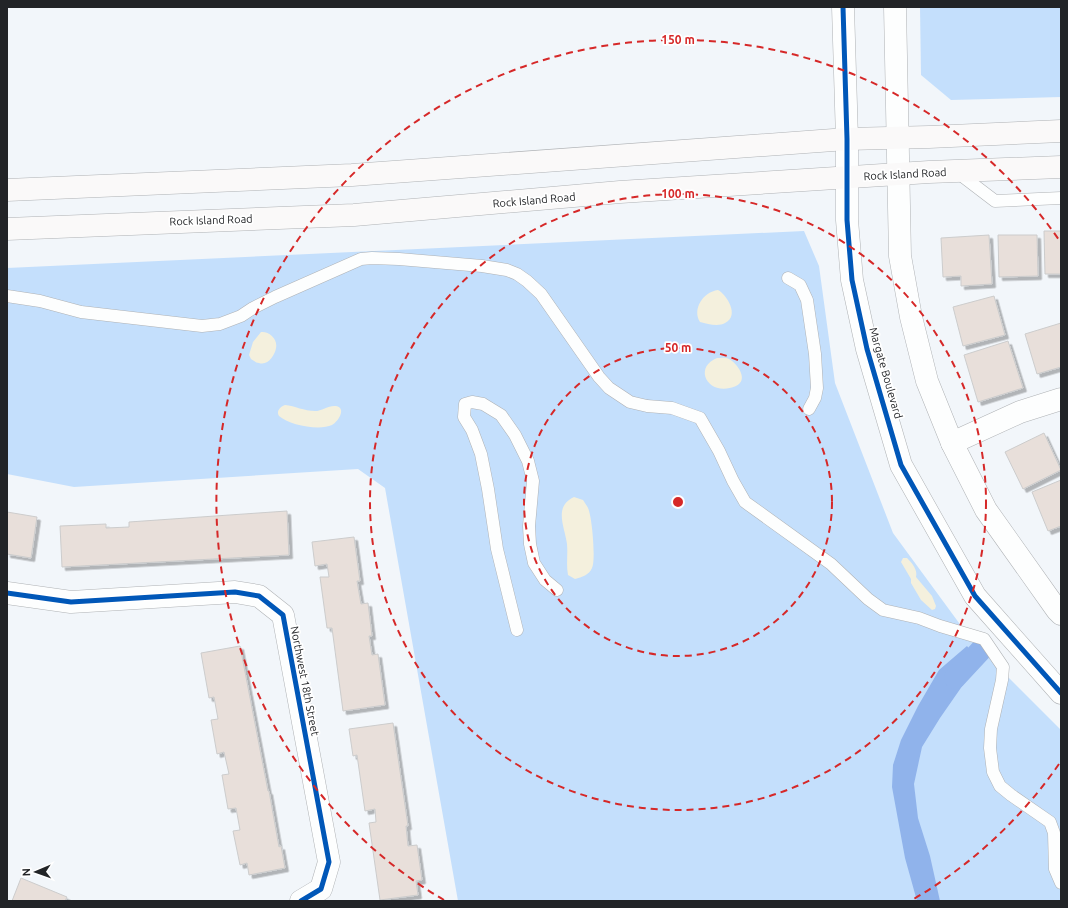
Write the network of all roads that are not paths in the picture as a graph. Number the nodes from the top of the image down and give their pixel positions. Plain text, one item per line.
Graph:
1 (843, 7) edge
2 (896, 7) edge
3 (1061, 131) edge
4 (898, 138) junction
5 (847, 139) junction
6 (1061, 167) edge
7 (956, 171) junction
8 (898, 174) junction
9 (847, 178) junction
10 (7, 190) edge
11 (1061, 198) edge
12 (7, 229) edge
13 (788, 278) dead end
14 (7, 296) edge
15 (1061, 399) edge
16 (809, 409) dead end
17 (952, 443) junction
18 (557, 590) dead end
19 (7, 594) edge
20 (1061, 614) edge
21 (517, 630) dead end
22 (1061, 693) edge
23 (1061, 883) edge
24 (323, 895) edge
25 (301, 901) edge

1 - 5 street, Margate Boulevard
2 - 4 street
3 - 4 main road
4 - 5 main road
4 - 8 street
5 - 9 street, Margate Boulevard
5 - 10 main road
6 - 7 main road, Rock Island Road
7 - 8 main road, Rock Island Road
7 - 11 lane
8 - 9 main road, Rock Island Road
8 - 17 street
9 - 12 main road, Rock Island Road
9 - 22 street, Margate Boulevard
13 - 16 lane
14 - 23 lane
15 - 17 street
17 - 20 street
18 - 21 lane
19 - 24 street, Northwest 18th Street
24 - 25 street, Northwest 18th Street

